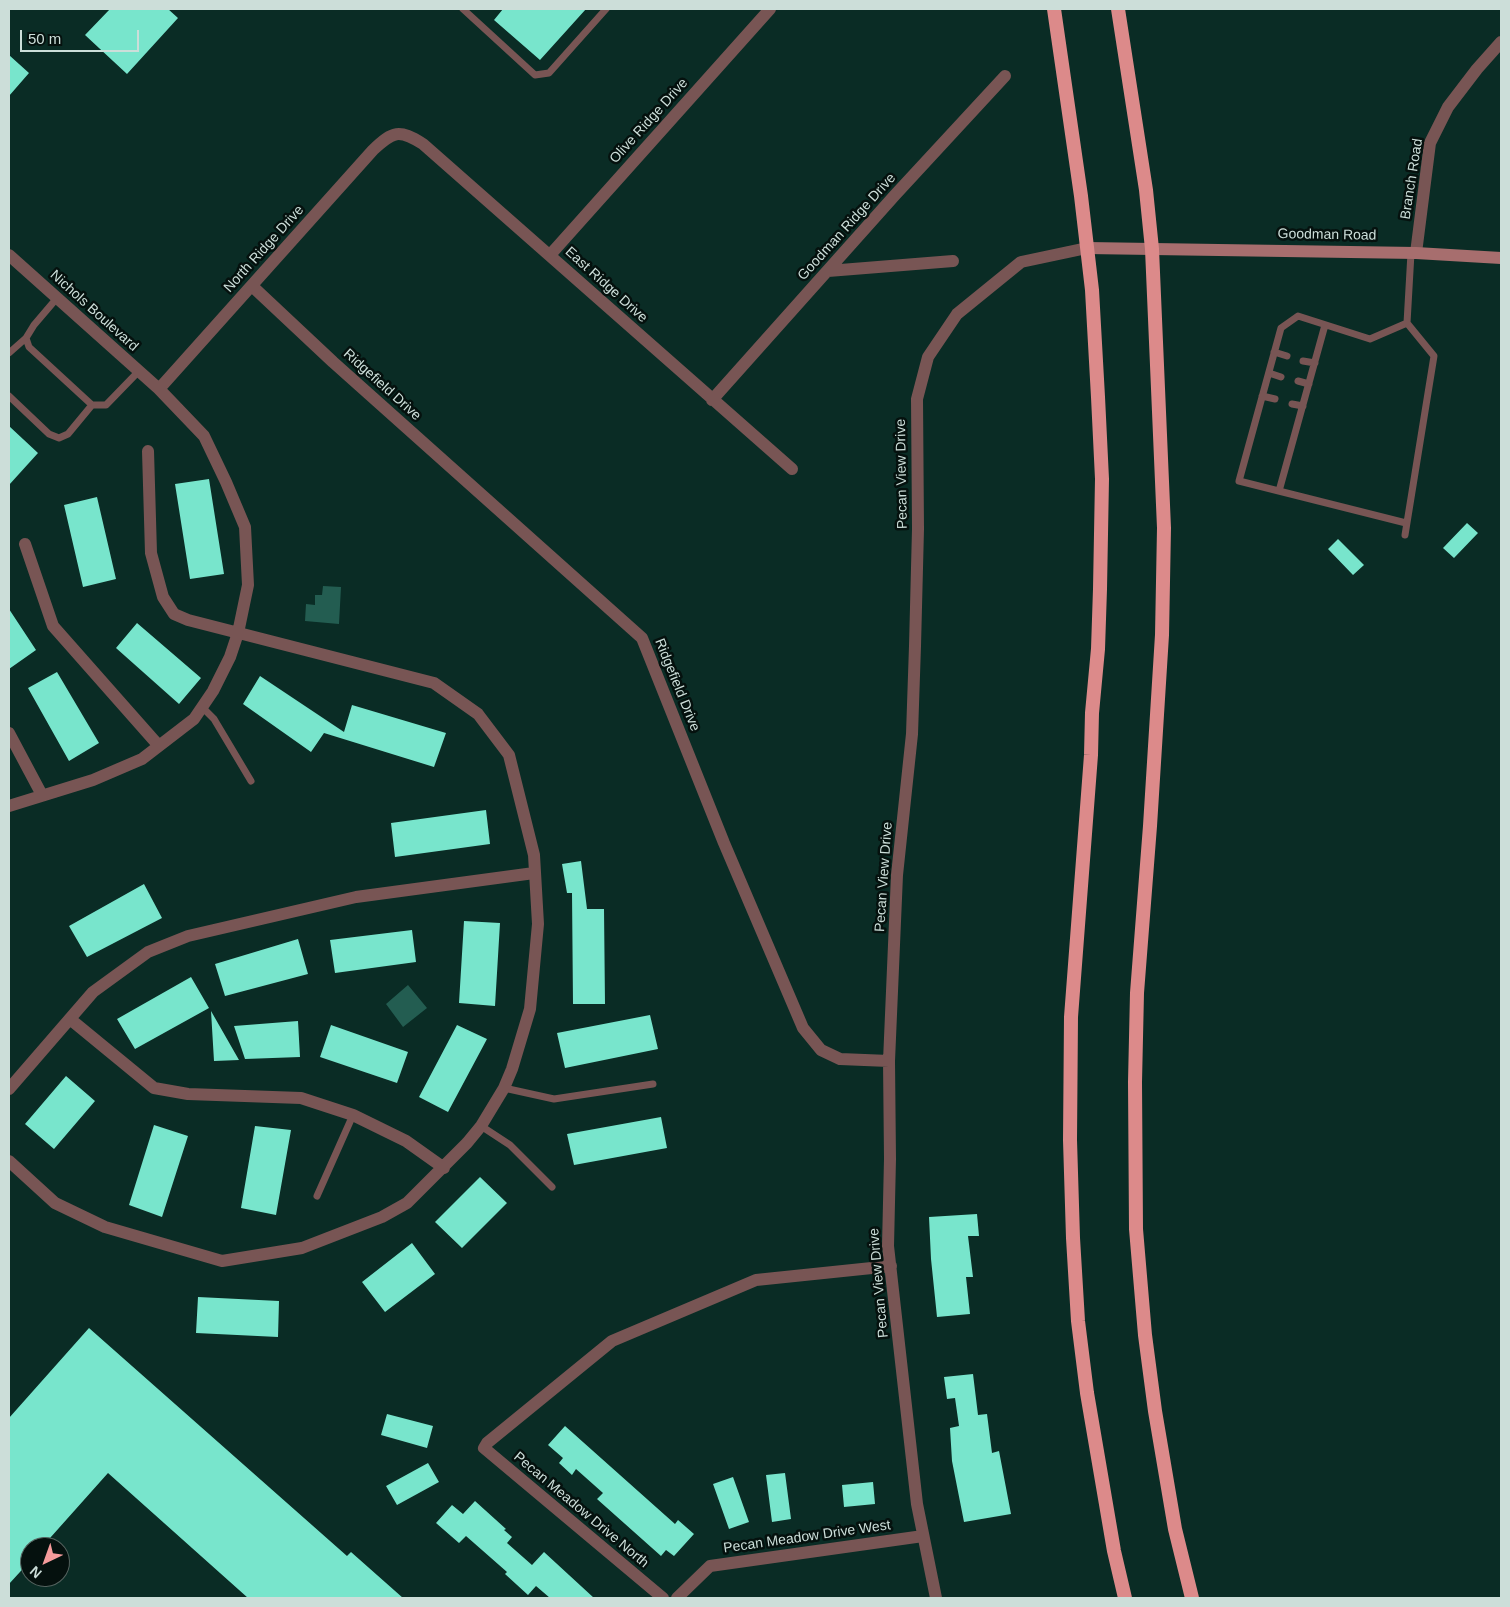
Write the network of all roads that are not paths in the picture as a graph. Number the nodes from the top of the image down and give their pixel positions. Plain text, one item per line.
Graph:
1 (463, 9) edge
2 (606, 9) edge
3 (770, 9) edge
4 (1054, 9) edge
5 (1118, 9) edge
6 (1501, 42) edge
7 (1005, 76) dead end
8 (395, 134) joint
9 (1087, 248) junction
10 (1152, 249) junction
11 (1413, 253) junction
12 (9, 255) edge
13 (550, 255) junction
14 (1501, 258) edge
15 (953, 261) dead end
16 (828, 271) junction
17 (252, 286) junction
18 (57, 298) junction
19 (1407, 323) junction
20 (1326, 325) junction
21 (26, 338) junction
22 (1274, 352) junction
23 (9, 353) edge
24 (1287, 356) dead end
25 (1303, 361) dead end
26 (1315, 362) junction
27 (139, 371) junction
28 (1269, 373) junction
29 (1281, 378) dead end
30 (1298, 381) dead end
31 (1309, 384) junction
32 (160, 390) junction
33 (9, 396) edge
34 (1262, 396) junction
35 (1274, 399) dead end
36 (712, 400) junction
37 (1292, 404) dead end
38 (92, 405) junction
39 (1302, 406) junction
40 (148, 451) dead end
41 (792, 469) dead end
42 (1279, 491) junction
43 (1406, 523) junction
44 (1405, 535) dead end
45 (24, 544) dead end
46 (238, 633) junction
47 (202, 706) junction
48 (9, 733) edge
49 (159, 746) junction
50 (251, 781) dead end
51 (42, 795) junction
52 (9, 806) edge
53 (534, 873) junction
54 (70, 1019) junction
55 (889, 1061) junction
56 (653, 1084) dead end
57 (504, 1088) junction
58 (9, 1090) edge
59 (353, 1116) junction
60 (481, 1126) junction
61 (9, 1162) edge
62 (444, 1168) junction
63 (552, 1187) dead end
64 (318, 1196) dead end
65 (890, 1266) junction
66 (923, 1536) junction
67 (663, 1598) edge
68 (677, 1598) edge
69 (936, 1598) edge
70 (1125, 1598) edge
71 (1192, 1598) edge

1 - 2 lane
3 - 13 street, Olive Ridge Drive
4 - 9 highway
5 - 10 highway
6 - 11 street, Branch Road
7 - 16 street, Goodman Ridge Drive
8 - 13 street, East Ridge Drive
8 - 17 street, North Ridge Drive
9 - 10 main road, Goodman Road
9 - 55 street, Pecan View Drive
9 - 70 highway
10 - 11 main road, Goodman Road
10 - 71 highway
11 - 14 main road, Goodman Road
11 - 19 lane
12 - 18 street, Nichols Boulevard
13 - 36 street, East Ridge Drive
15 - 16 street
16 - 36 street, Goodman Ridge Drive
17 - 32 street, North Ridge Drive
17 - 55 street, Ridgefield Drive
18 - 21 lane
18 - 27 street, Nichols Boulevard
19 - 20 lane
19 - 43 lane
20 - 22 lane
20 - 26 lane
21 - 23 lane
21 - 38 lane
22 - 24 lane
22 - 28 lane
25 - 26 lane
26 - 31 lane
27 - 32 street, Nichols Boulevard
27 - 38 lane
28 - 29 lane
28 - 34 lane
30 - 31 lane
31 - 39 lane
32 - 46 street, Nichols Boulevard
33 - 38 lane
34 - 35 lane
34 - 42 lane
36 - 41 street, East Ridge Drive
37 - 39 lane
39 - 42 lane
40 - 46 street
42 - 43 lane
43 - 44 lane
45 - 49 street
46 - 47 street, Nichols Boulevard
46 - 53 street
47 - 49 street, Nichols Boulevard
47 - 50 lane
48 - 51 street
49 - 51 street, Nichols Boulevard
51 - 52 street, Nichols Boulevard
53 - 54 street
53 - 57 street
54 - 58 street
54 - 59 street
55 - 65 street, Pecan View Drive
56 - 57 lane
57 - 60 street
59 - 62 street
59 - 64 lane
60 - 62 street
60 - 63 lane
61 - 62 street
65 - 66 street, Pecan View Drive
65 - 67 street, Pecan Meadow Drive North
66 - 68 street, Pecan Meadow Drive West
66 - 69 street, Pecan View Drive

